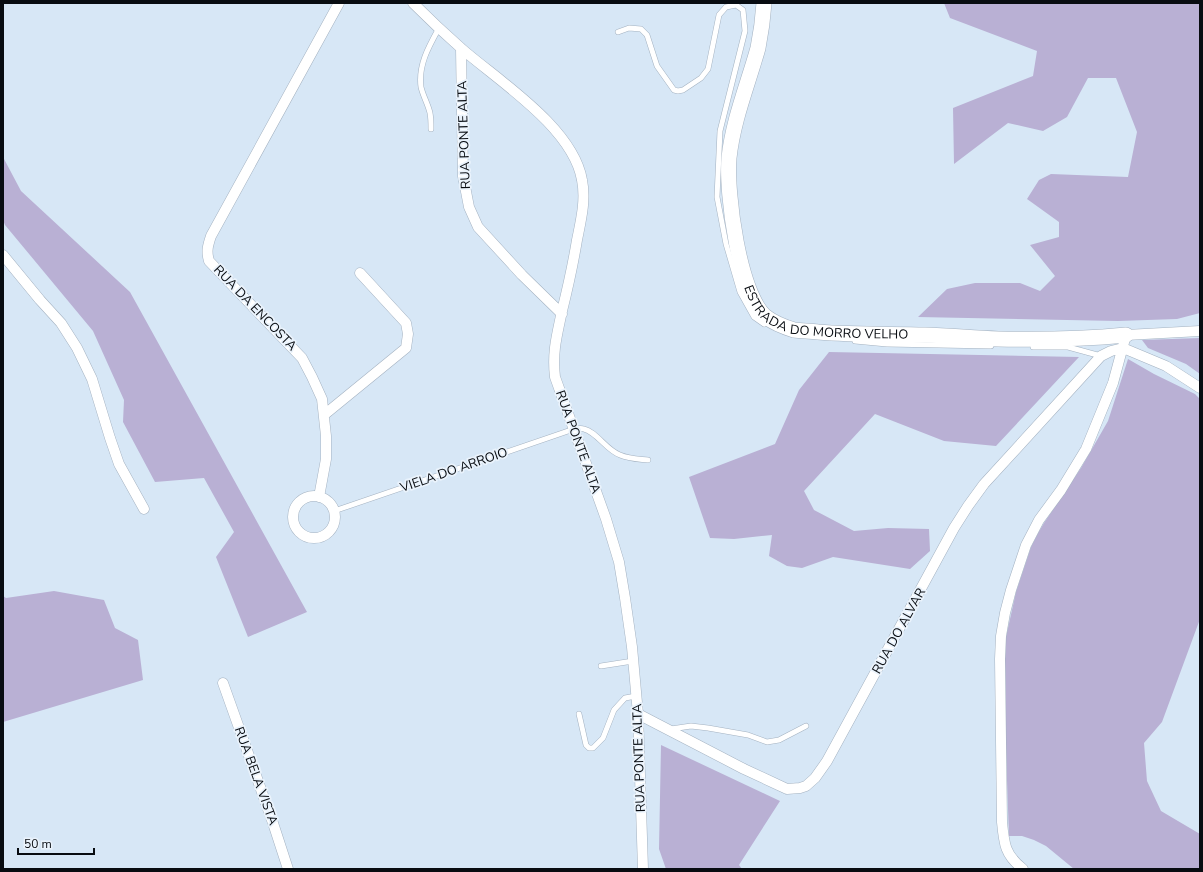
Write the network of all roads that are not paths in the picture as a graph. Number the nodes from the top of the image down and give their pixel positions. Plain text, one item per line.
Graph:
1 (339, 3) edge
2 (413, 3) edge
3 (764, 3) edge
4 (439, 28) junction
5 (618, 32) dead end
6 (461, 48) junction
7 (431, 129) dead end
8 (3, 255) edge
9 (360, 273) dead end
10 (562, 314) junction
11 (770, 328) dead end
12 (1200, 331) edge
13 (784, 334) dead end
14 (840, 339) dead end
15 (847, 340) dead end
16 (1124, 342) junction
17 (997, 346) dead end
18 (1029, 347) dead end
19 (1101, 356) junction
20 (1200, 388) edge
21 (324, 415) junction
22 (574, 429) junction
23 (648, 460) dead end
24 (320, 497) junction
25 (144, 508) dead end
26 (334, 511) junction
27 (633, 661) junction
28 (601, 666) dead end
29 (223, 683) dead end
30 (636, 696) junction
31 (579, 714) dead end
32 (638, 714) junction
33 (806, 726) dead end
34 (667, 729) junction
35 (288, 869) edge
36 (643, 869) edge
37 (1023, 869) edge

1 - 21 street, RUA DA ENCOSTA
2 - 4 street
3 - 16 street, ESTRADA DO MORRO VELHO
4 - 6 street
4 - 7 lane
5 - 11 lane
6 - 10 street, RUA PONTE ALTA
6 - 10 street
8 - 25 street
9 - 21 street
10 - 22 street, RUA PONTE ALTA
12 - 16 street, RUA DO ALVAR
13 - 14 lane
15 - 17 lane
16 - 19 street, RUA DO ALVAR
16 - 20 street
16 - 37 street
18 - 19 lane
19 - 34 street, RUA DO ALVAR
21 - 24 street, RUA DA ENCOSTA
22 - 23 lane
22 - 26 lane, VIELA DO ARROIO
22 - 27 street, RUA PONTE ALTA
24 - 26 street
24 - 26 street
27 - 28 lane
27 - 30 street, RUA PONTE ALTA
29 - 35 street, RUA BELA VISTA
30 - 31 lane
30 - 32 street, RUA PONTE ALTA
32 - 34 street, RUA DO ALVAR
32 - 36 street, RUA PONTE ALTA
33 - 34 lane

